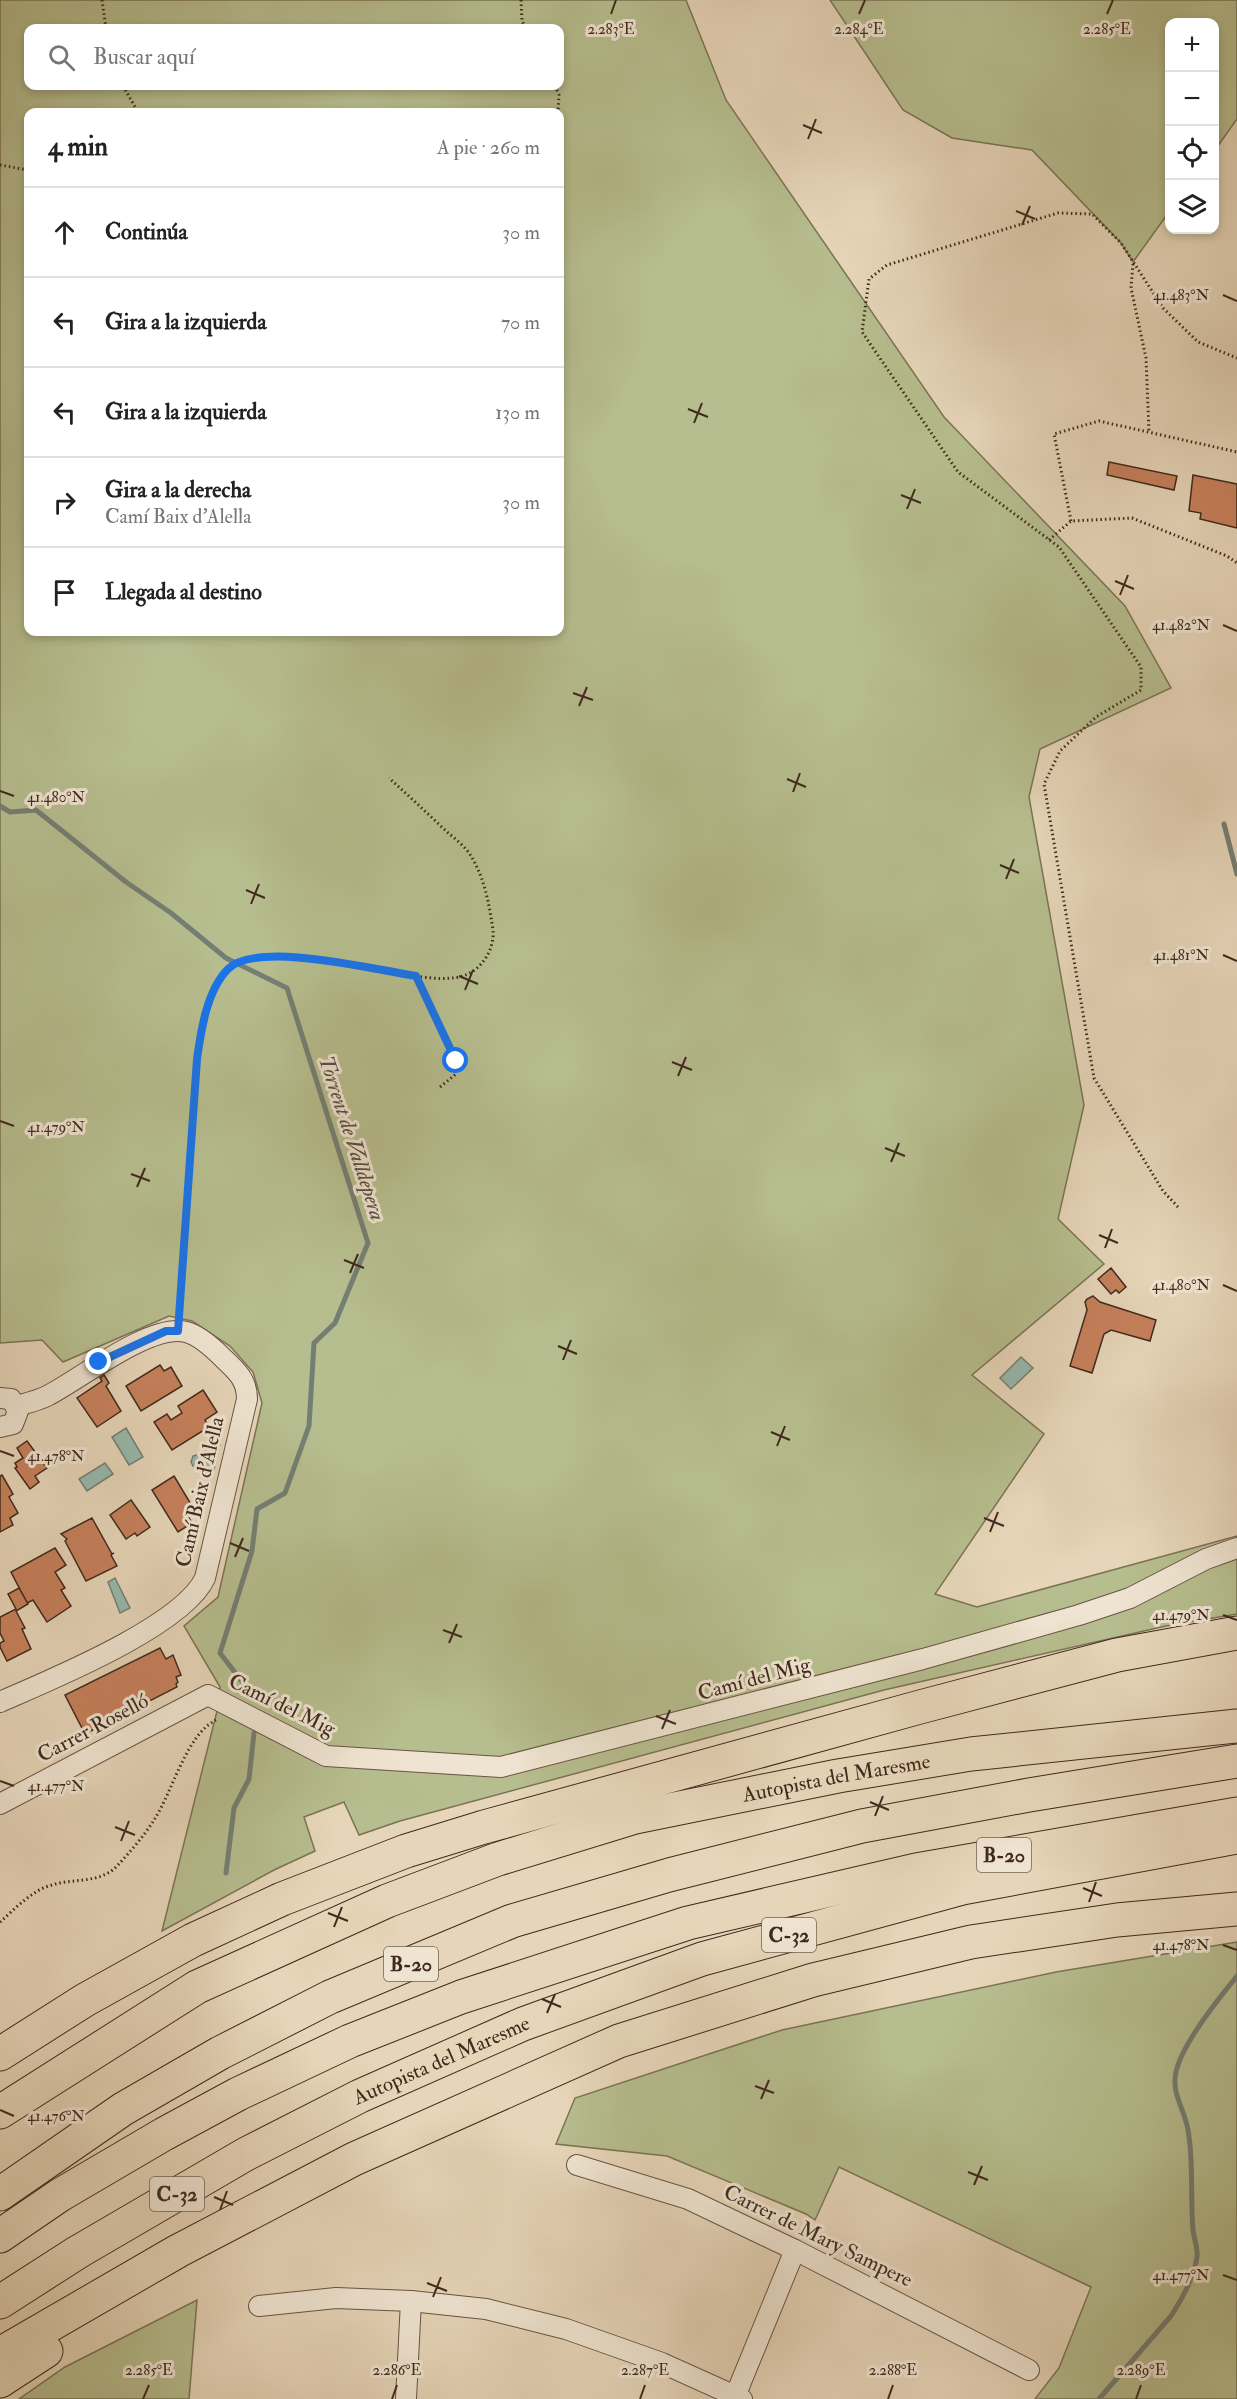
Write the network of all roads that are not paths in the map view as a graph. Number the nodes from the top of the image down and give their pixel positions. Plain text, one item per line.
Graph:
1 (8, 1402) edge
2 (3, 1431) edge
3 (1237, 1548) edge
4 (1237, 1633) edge
5 (208, 1695) joint
6 (0, 1702) edge
7 (1237, 1726) edge
8 (1237, 1761) edge
9 (0, 1804) edge
10 (690, 1804) junction
11 (1237, 1814) edge
12 (484, 1827) junction
13 (1237, 1837) edge
14 (1237, 1909) edge
15 (0, 2054) edge
16 (0, 2112) edge
17 (577, 2164) dead end
18 (299, 2187) junction
19 (0, 2194) edge
20 (0, 2236) edge
21 (795, 2250) junction
22 (411, 2301) junction
23 (0, 2302) edge
24 (259, 2306) dead end
25 (0, 2354) edge
26 (1029, 2370) dead end
27 (0, 2381) edge
28 (737, 2398) edge
29 (406, 2399) edge

1 - 2 street
1 - 6 street, Camí Baix d'Alella
3 - 5 street, Camí del Mig
4 - 12 highway
5 - 9 street, Carrer Roselló
7 - 10 highway, Autopista del Maresme
8 - 19 highway, B-20
10 - 12 highway
10 - 16 highway, Autopista del Maresme
11 - 20 highway, B-20
12 - 15 highway
13 - 23 highway, Autopista del Maresme / C-32
14 - 18 highway
17 - 21 street, Carrer de Mary Sampere
18 - 25 highway
18 - 27 highway
21 - 26 street, Carrer de Mary Sampere
21 - 28 street
22 - 24 street
22 - 28 street
22 - 29 street

